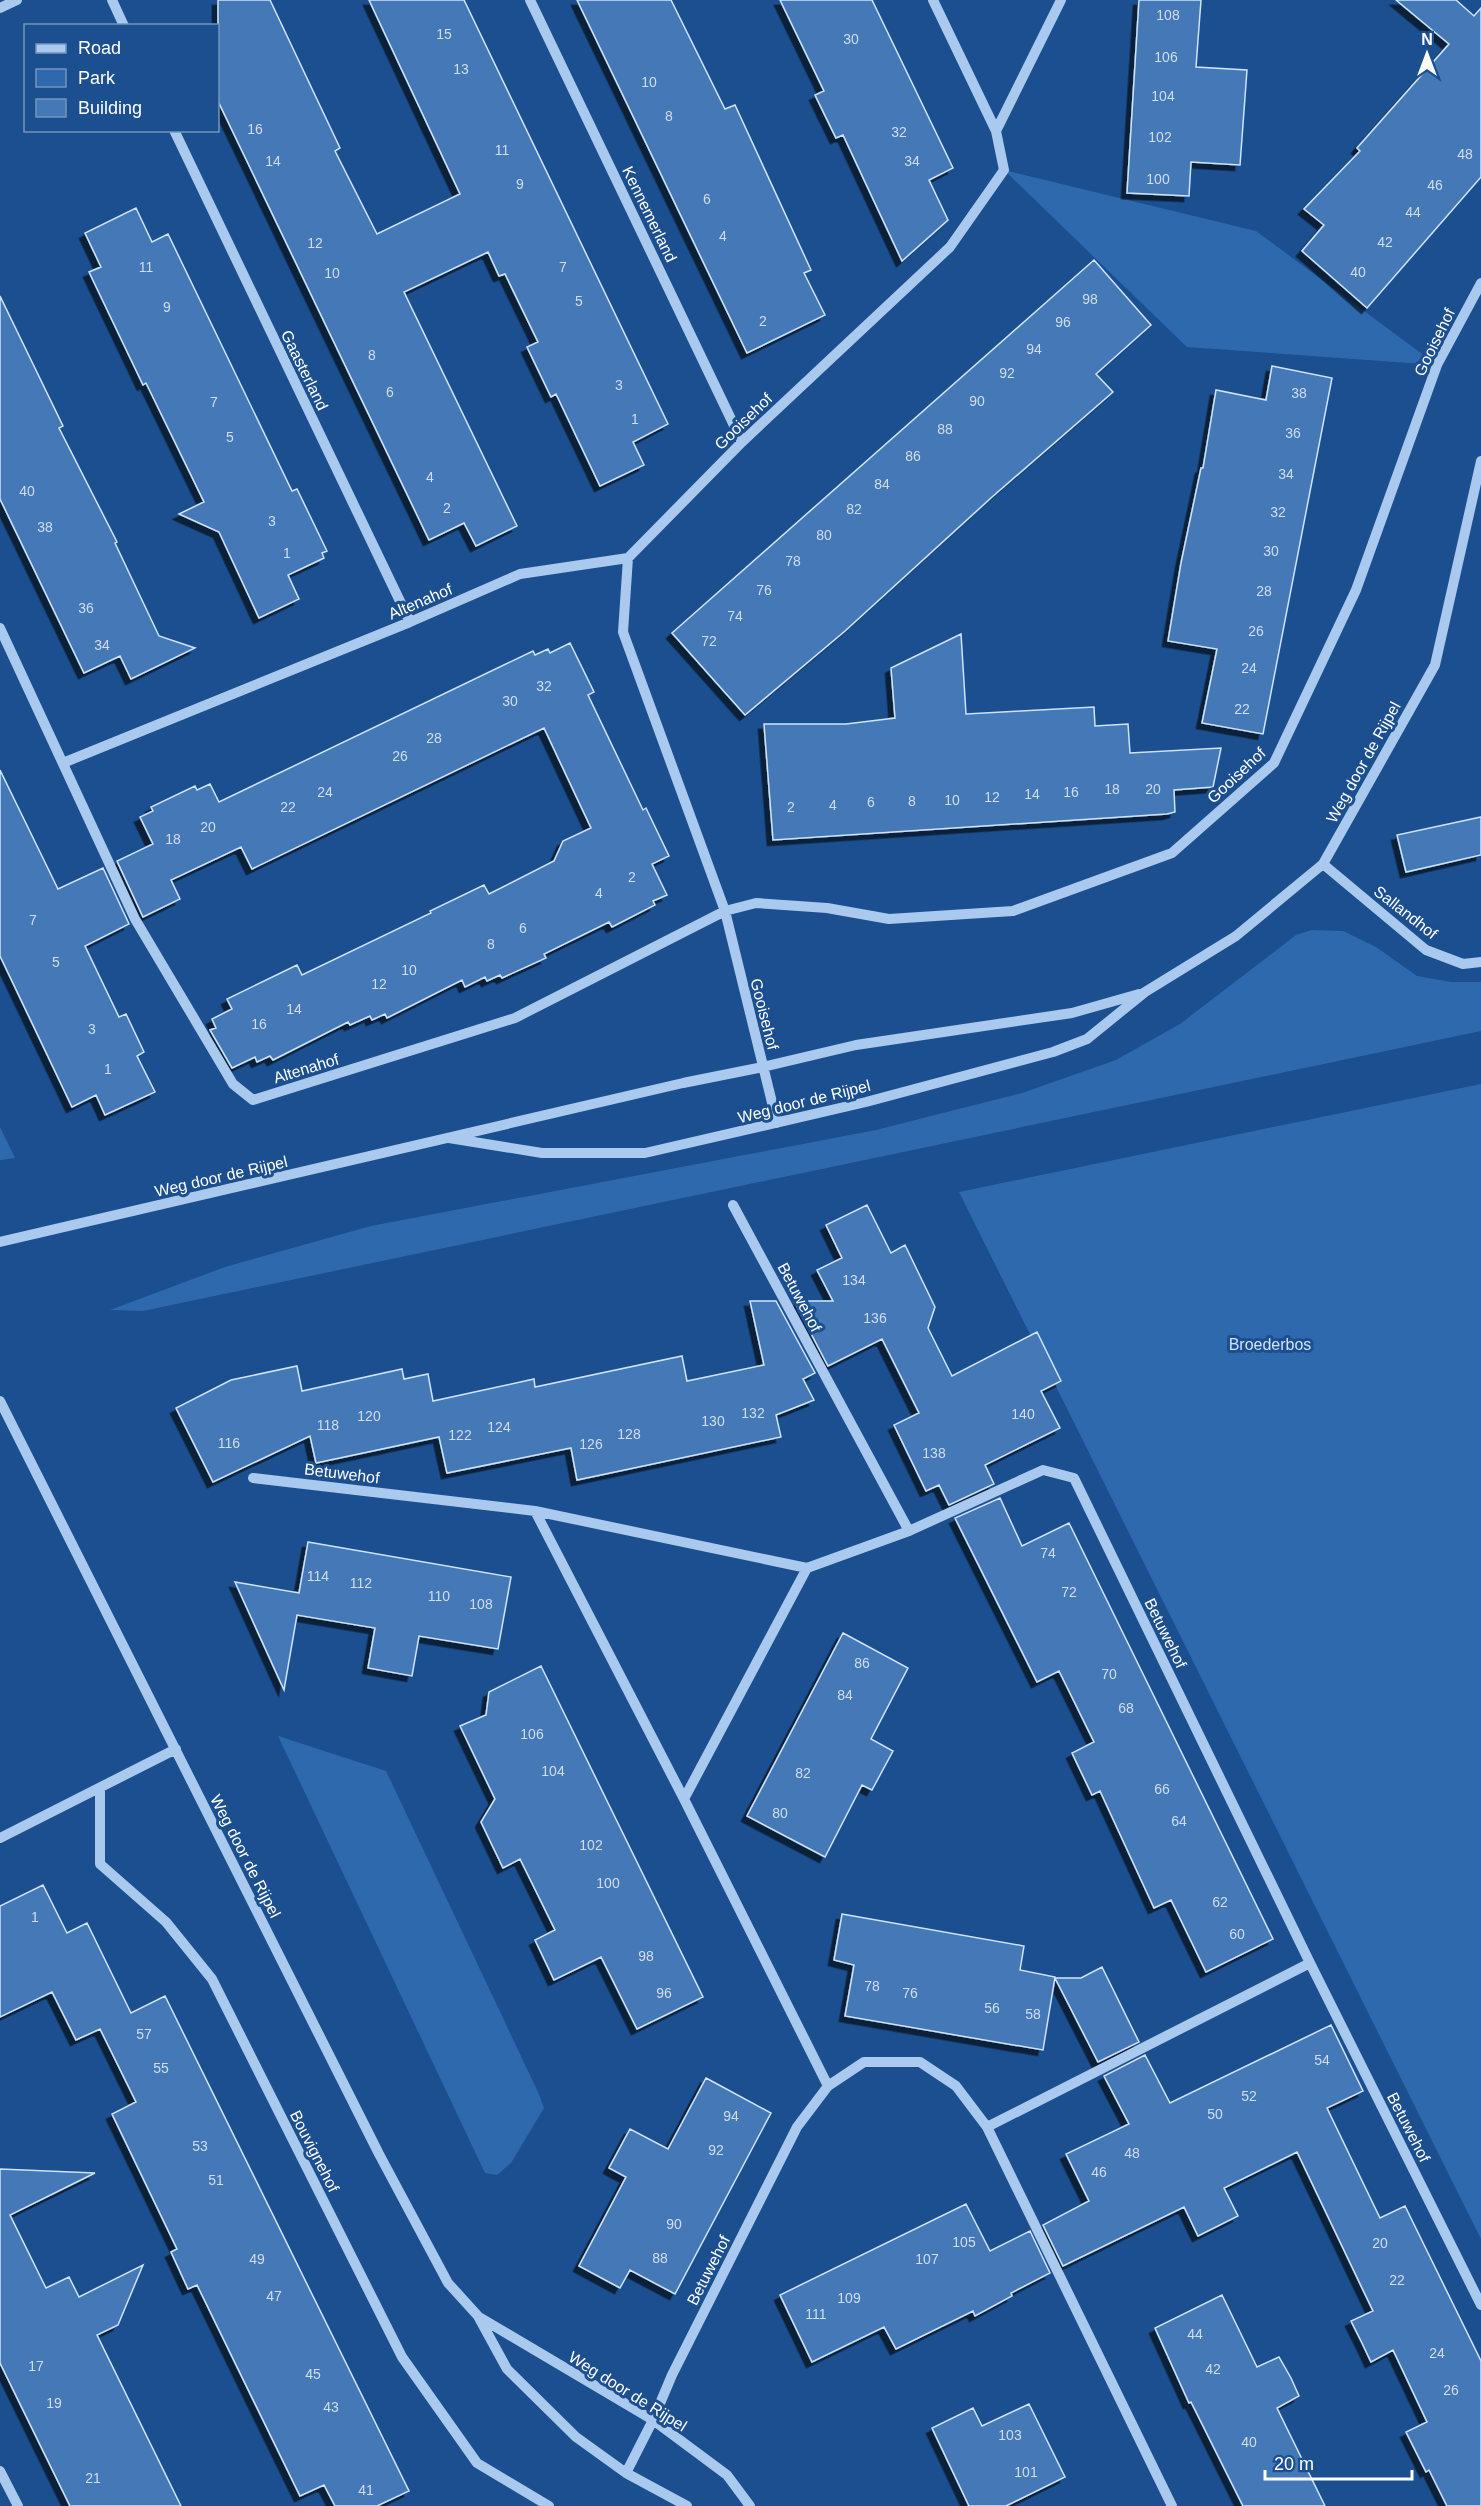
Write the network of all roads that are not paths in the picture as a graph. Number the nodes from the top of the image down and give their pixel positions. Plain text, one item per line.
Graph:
1 (17, 0) edge
2 (112, 0) edge
3 (530, 0) edge
4 (933, 0) edge
5 (1061, 0) edge
6 (0, 8) edge
7 (123, 24) edge
8 (996, 131) junction
9 (175, 132) edge
10 (1481, 283) edge
11 (742, 442) junction
12 (1481, 460) edge
13 (628, 558) junction
14 (410, 622) junction
15 (0, 628) edge
16 (63, 763) junction
17 (1323, 864) junction
18 (725, 911) junction
19 (1481, 962) edge
20 (1145, 992) junction
21 (763, 1067) junction
22 (777, 1123) junction
23 (449, 1138) junction
24 (733, 1205) dead end
25 (0, 1242) edge
26 (0, 1401) edge
27 (253, 1478) dead end
28 (535, 1511) junction
29 (909, 1531) junction
30 (807, 1568) junction
31 (176, 1749) junction
32 (100, 1788) junction
33 (684, 1799) junction
34 (0, 1838) edge
35 (1310, 1963) junction
36 (828, 2086) junction
37 (987, 2127) junction
38 (1481, 2305) edge
39 (478, 2316) junction
40 (653, 2420) junction
41 (0, 2472) edge
42 (626, 2473) junction
43 (18, 2506) edge
44 (549, 2506) edge
45 (687, 2506) edge
46 (750, 2506) edge
47 (1172, 2506) edge

1 - 6 street
2 - 7 street
3 - 11 street, Kennemerland
4 - 8 street
5 - 8 street
8 - 11 street, Gooisehof
9 - 14 street, Gaasterland
10 - 18 street, Gooisehof
11 - 13 street, Gooisehof
12 - 17 street, Weg door de Rijpel
13 - 14 street, Altenahof
13 - 18 street, Gooisehof
14 - 16 street, Altenahof
15 - 16 street, Altenahof
16 - 18 street, Altenahof
17 - 19 street, Sallandhof
17 - 20 street, Weg door de Rijpel
18 - 21 street, Gooisehof
20 - 21 street, Weg door de Rijpel
20 - 22 street, Weg door de Rijpel
21 - 22 street, Gooisehof
21 - 23 street, Weg door de Rijpel
22 - 23 street, Weg door de Rijpel
23 - 25 street, Weg door de Rijpel
24 - 29 street, Betuwehof
26 - 31 street, Weg door de Rijpel
27 - 28 street, Betuwehof
28 - 30 street, Betuwehof
28 - 33 street
29 - 30 street, Betuwehof
29 - 35 street, Betuwehof
30 - 33 street
31 - 32 street
31 - 39 street, Weg door de Rijpel
32 - 34 street
32 - 44 street, Bouvignehof
33 - 36 street
35 - 37 street
35 - 38 street, Betuwehof
36 - 37 street, Betuwehof
36 - 40 street, Betuwehof
37 - 47 street, Betuwehof
39 - 40 street, Weg door de Rijpel
39 - 42 street, Weg door de Rijpel
40 - 42 street, Betuwehof
40 - 46 street, Weg door de Rijpel
41 - 43 street
42 - 45 street, Weg door de Rijpel

